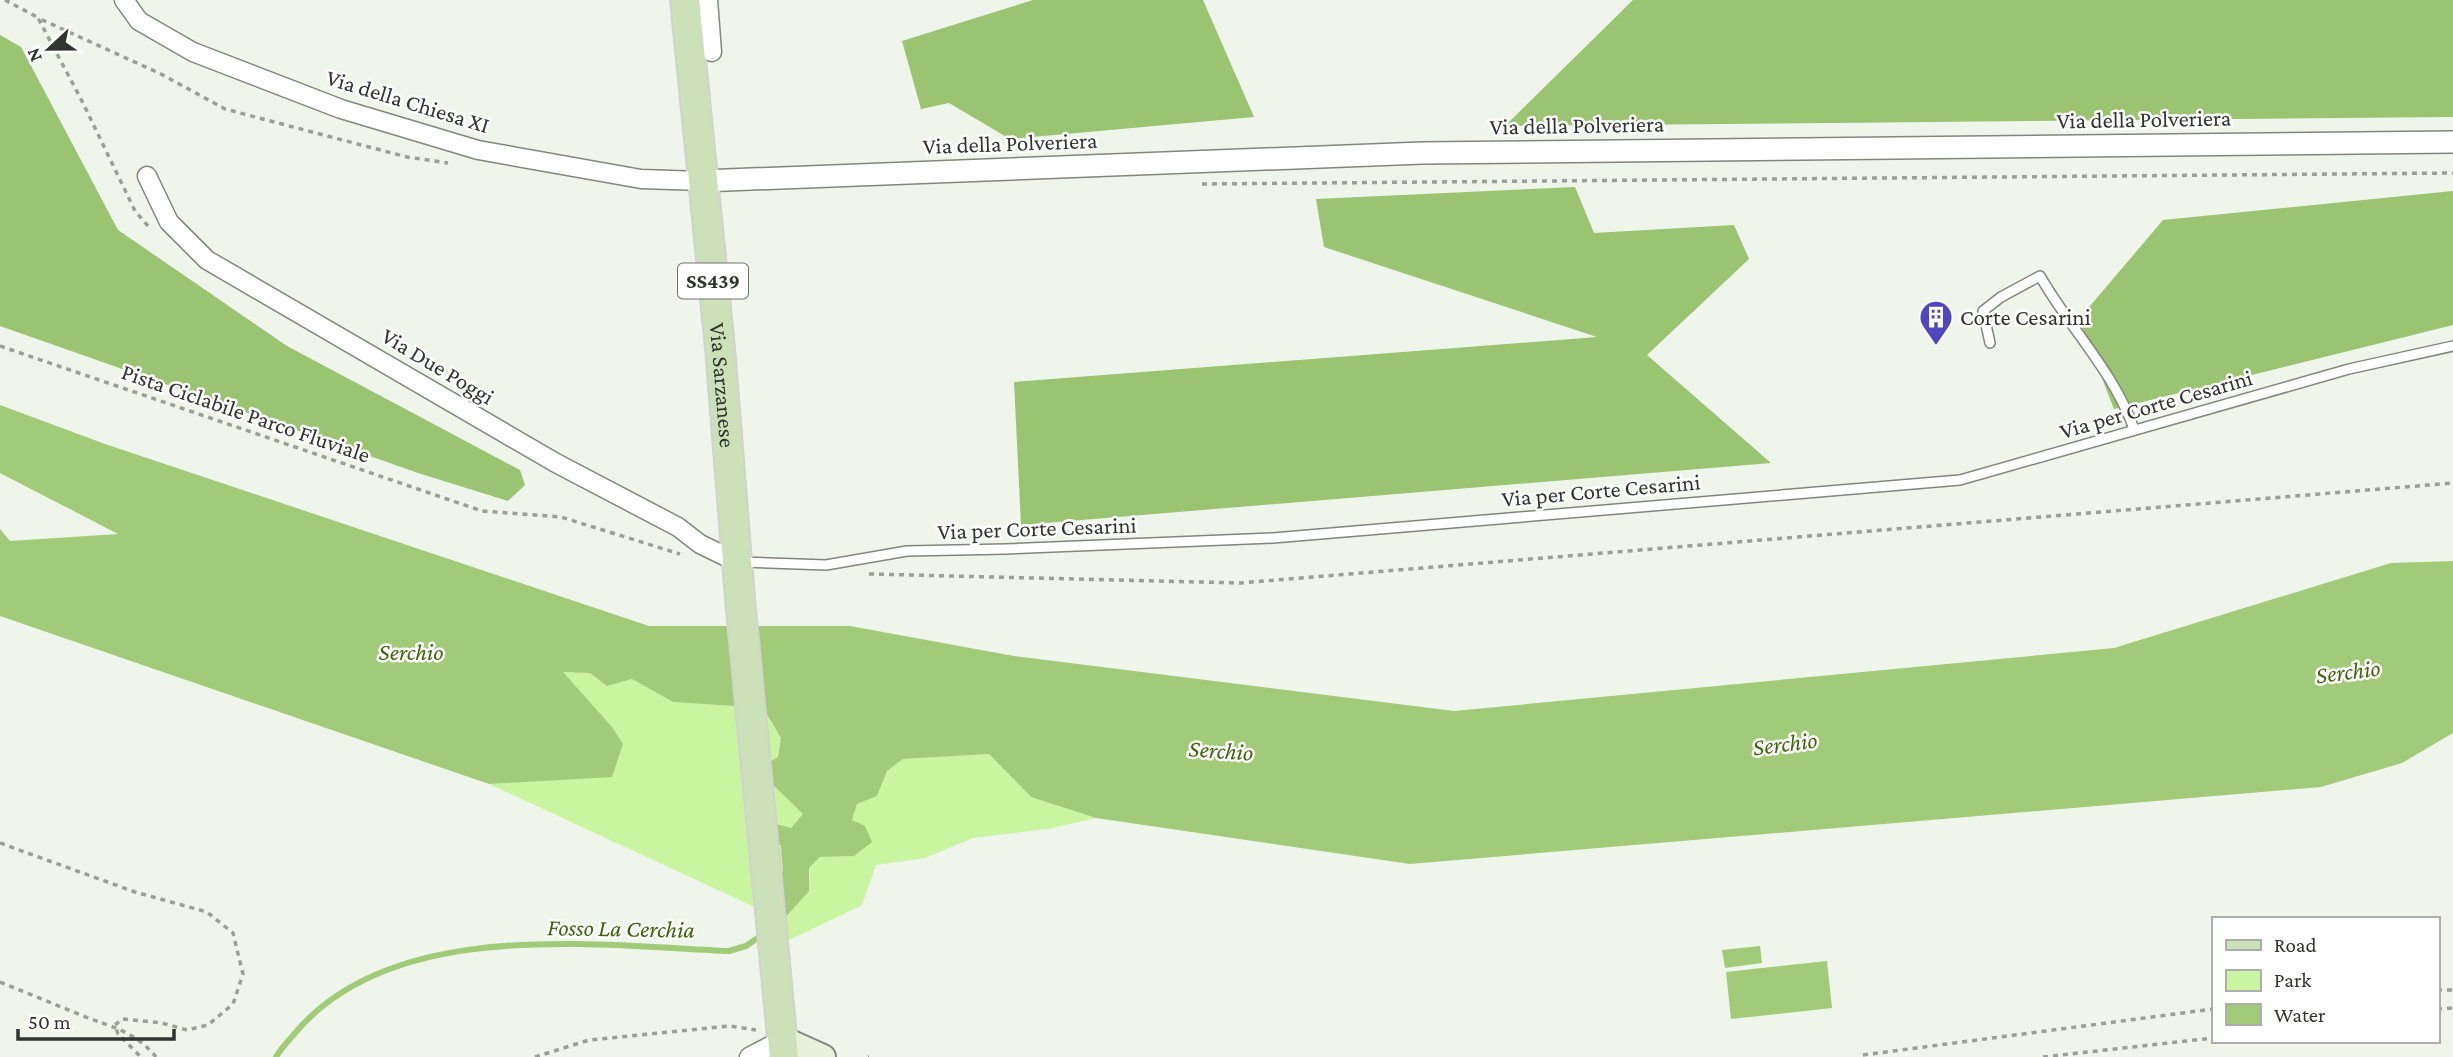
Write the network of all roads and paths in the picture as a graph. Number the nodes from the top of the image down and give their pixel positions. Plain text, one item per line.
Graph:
1 (5, 0) edge
2 (124, 0) edge
3 (685, 0) edge
4 (708, 0) edge
5 (38, 18) junction
6 (712, 52) dead end
7 (2453, 142) edge
8 (460, 164) dead end
9 (2453, 173) edge
10 (147, 176) dead end
11 (702, 181) junction
12 (1200, 184) dead end
13 (151, 229) dead end
14 (1990, 343) dead end
15 (0, 346) edge
16 (2453, 346) edge
17 (2134, 429) junction
18 (2453, 483) edge
19 (688, 554) dead end
20 (737, 562) junction
21 (826, 565) junction
22 (0, 843) edge
23 (0, 982) edge
24 (2212, 1010) edge
25 (115, 1025) junction
26 (750, 1028) dead end
27 (2212, 1038) edge
28 (784, 1048) edge
29 (1863, 1055) dead end
30 (141, 1057) edge
31 (156, 1057) edge
32 (535, 1057) edge
33 (749, 1057) edge
34 (823, 1057) edge
35 (2043, 1057) edge

1 - 5 path
2 - 11 street, Via della Chiesa XI
3 - 11 main road, Via Sarzanese / SS439
4 - 6 street
5 - 8 path
5 - 13 path
7 - 11 street, Via della Polveriera
9 - 12 path
10 - 20 street, Via Due Poggi
11 - 20 main road, Via Sarzanese / SS439
14 - 17 lane
15 - 19 path, Pista Ciclabile Parco Fluviale
16 - 17 lane, Via per Corte Cesarini
17 - 21 lane, Via per Corte Cesarini
18 - 21 path
20 - 21 lane, Via per Corte Cesarini
20 - 28 main road, SS439
22 - 25 path
23 - 25 path
24 - 29 path
25 - 30 path
25 - 31 path
26 - 32 path
27 - 35 path
28 - 33 street
28 - 34 main road

